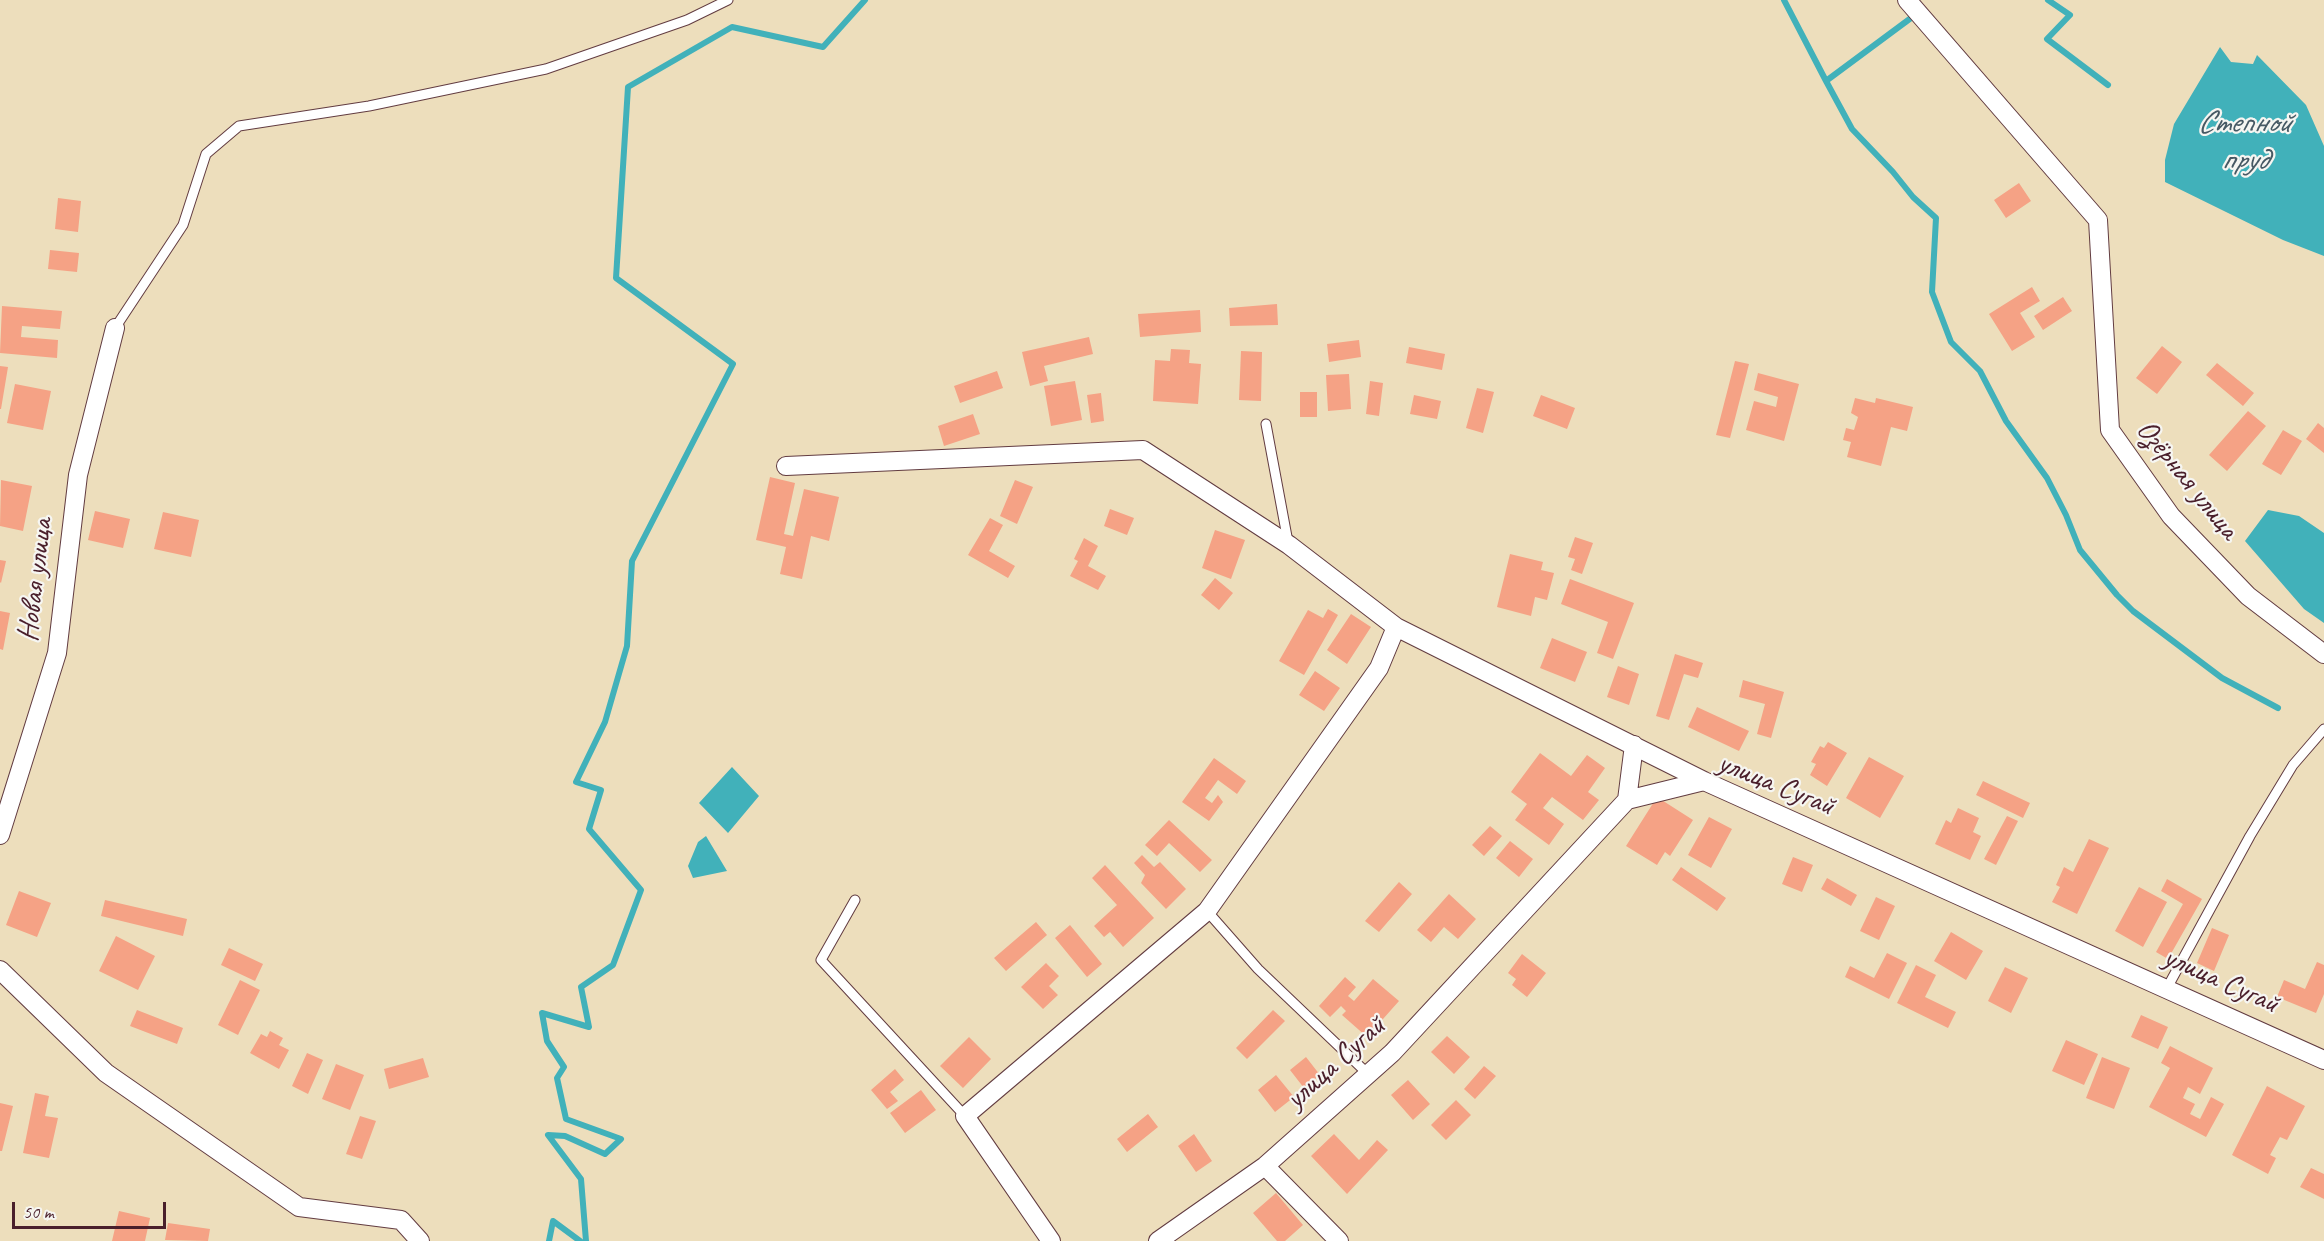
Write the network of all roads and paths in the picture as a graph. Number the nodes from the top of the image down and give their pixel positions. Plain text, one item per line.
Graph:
1 (728, 0) edge
2 (1907, 0) edge
3 (115, 328) joint
4 (1266, 424) dead end
5 (786, 466) dead end
6 (1289, 545) junction
7 (1396, 627) junction
8 (2324, 654) edge
9 (2324, 729) edge
10 (1634, 745) junction
11 (1704, 781) junction
12 (1627, 800) junction
13 (0, 835) edge
14 (855, 900) dead end
15 (1207, 911) junction
16 (1, 976) edge
17 (2167, 988) junction
18 (2324, 1060) edge
19 (1368, 1074) junction
20 (965, 1116) junction
21 (1264, 1166) junction
22 (420, 1241) edge
23 (1051, 1241) edge
24 (1158, 1241) edge
25 (1339, 1241) edge

1 - 3 lane
2 - 8 street, Озёрная улица
3 - 13 street, Новая улица
4 - 6 lane
5 - 6 street
6 - 7 street
7 - 10 street
7 - 15 street
9 - 17 lane
10 - 11 street
10 - 12 street
11 - 12 street, улица Сугай
11 - 17 street, улица Сугай
12 - 19 street, улица Сугай
14 - 20 lane
15 - 19 lane
15 - 20 street
16 - 22 street
17 - 18 street, улица Сугай
19 - 21 street, улица Сугай
20 - 23 street
21 - 24 street, улица Сугай
21 - 25 street

